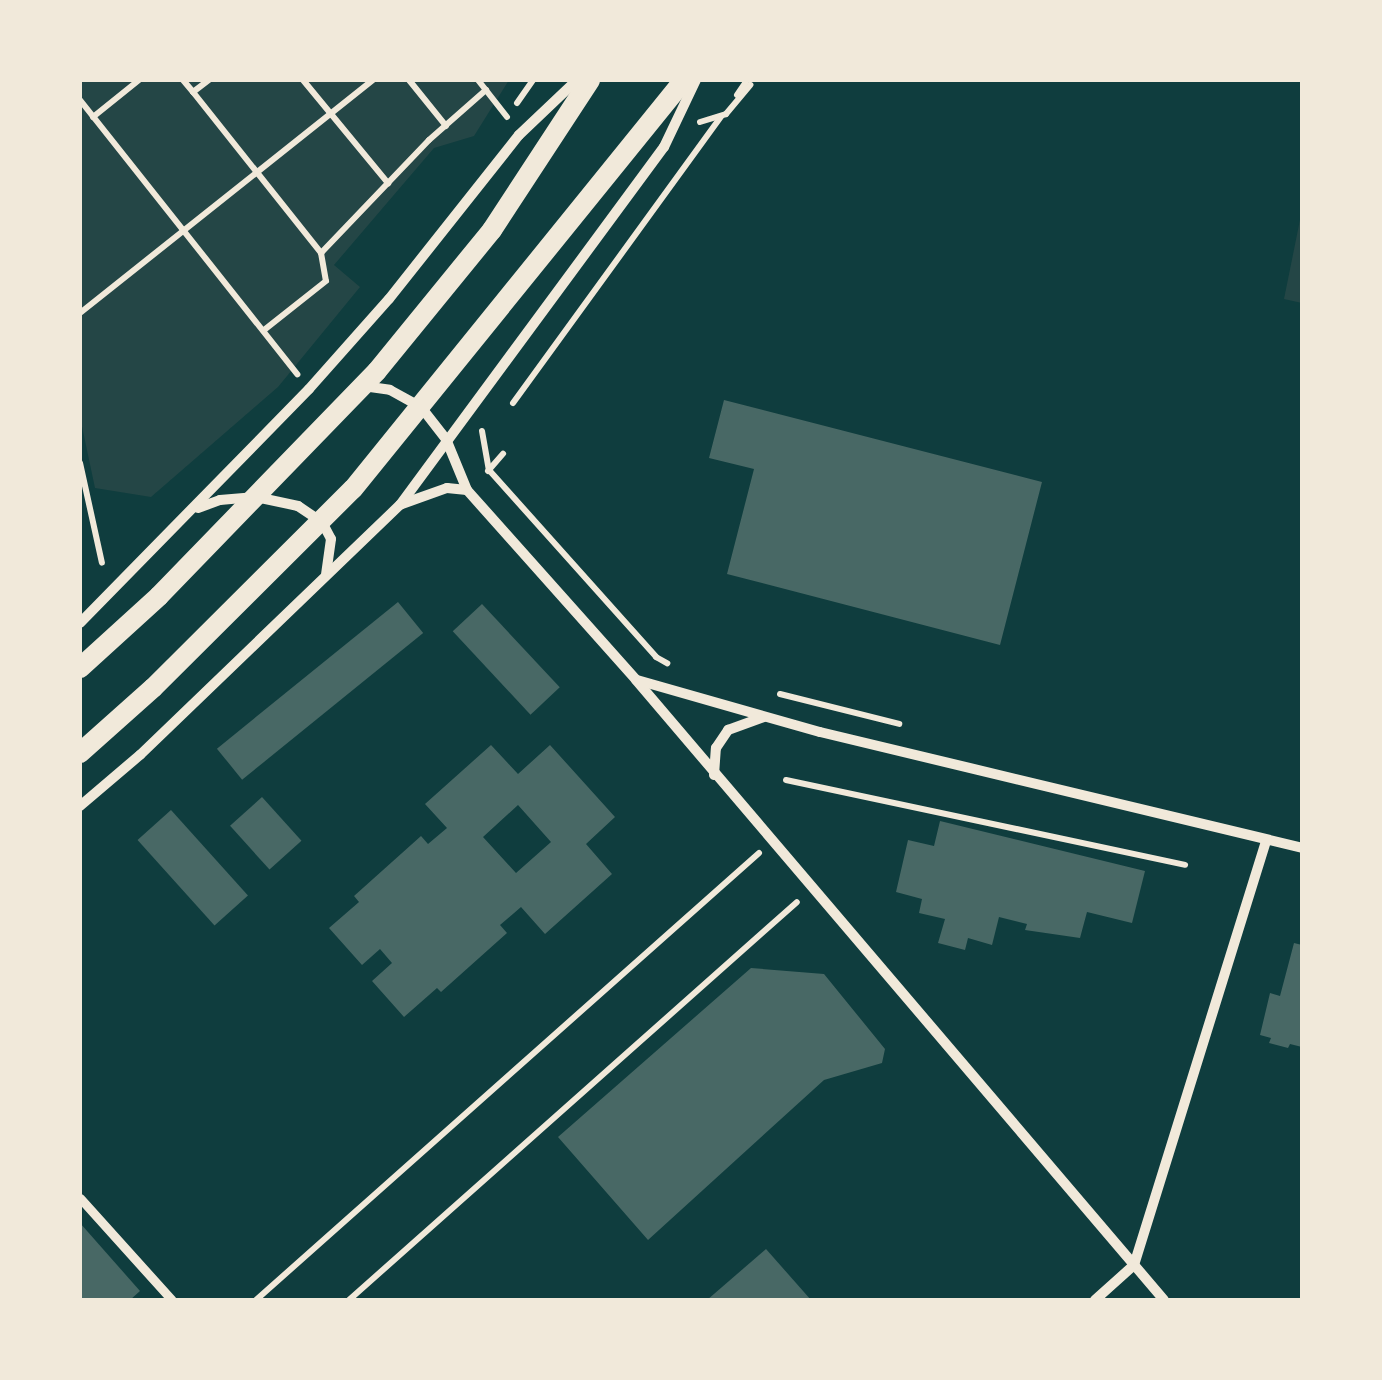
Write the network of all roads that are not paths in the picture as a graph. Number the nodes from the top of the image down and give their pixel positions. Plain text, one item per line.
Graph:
1 (577, 80) edge
2 (590, 80) edge
3 (684, 80) edge
4 (696, 80) edge
5 (362, 386) junction
6 (421, 407) junction
7 (446, 438) junction
8 (468, 490) junction
9 (256, 498) junction
10 (400, 505) junction
11 (188, 513) junction
12 (322, 522) junction
13 (324, 580) junction
14 (80, 623) edge
15 (80, 668) edge
16 (636, 680) junction
17 (765, 716) junction
18 (80, 753) edge
19 (714, 776) junction
20 (80, 806) edge
21 (1266, 840) junction
22 (1302, 848) edge
23 (80, 1198) edge
24 (1134, 1265) junction
25 (172, 1300) edge
26 (1094, 1300) edge
27 (1164, 1300) edge

1 - 11 street
2 - 5 main road
3 - 6 main road
4 - 7 street
5 - 6 street
5 - 9 main road
6 - 7 street
6 - 12 main road
7 - 8 street
7 - 10 street
8 - 10 street
8 - 16 street
9 - 11 street
9 - 12 street
9 - 15 main road
10 - 13 street
11 - 14 street
12 - 13 street
12 - 18 main road
13 - 20 street
16 - 17 street
16 - 19 street
17 - 19 street
17 - 21 street
19 - 24 street
21 - 22 street
21 - 24 street
23 - 25 street
24 - 26 street
24 - 27 street

